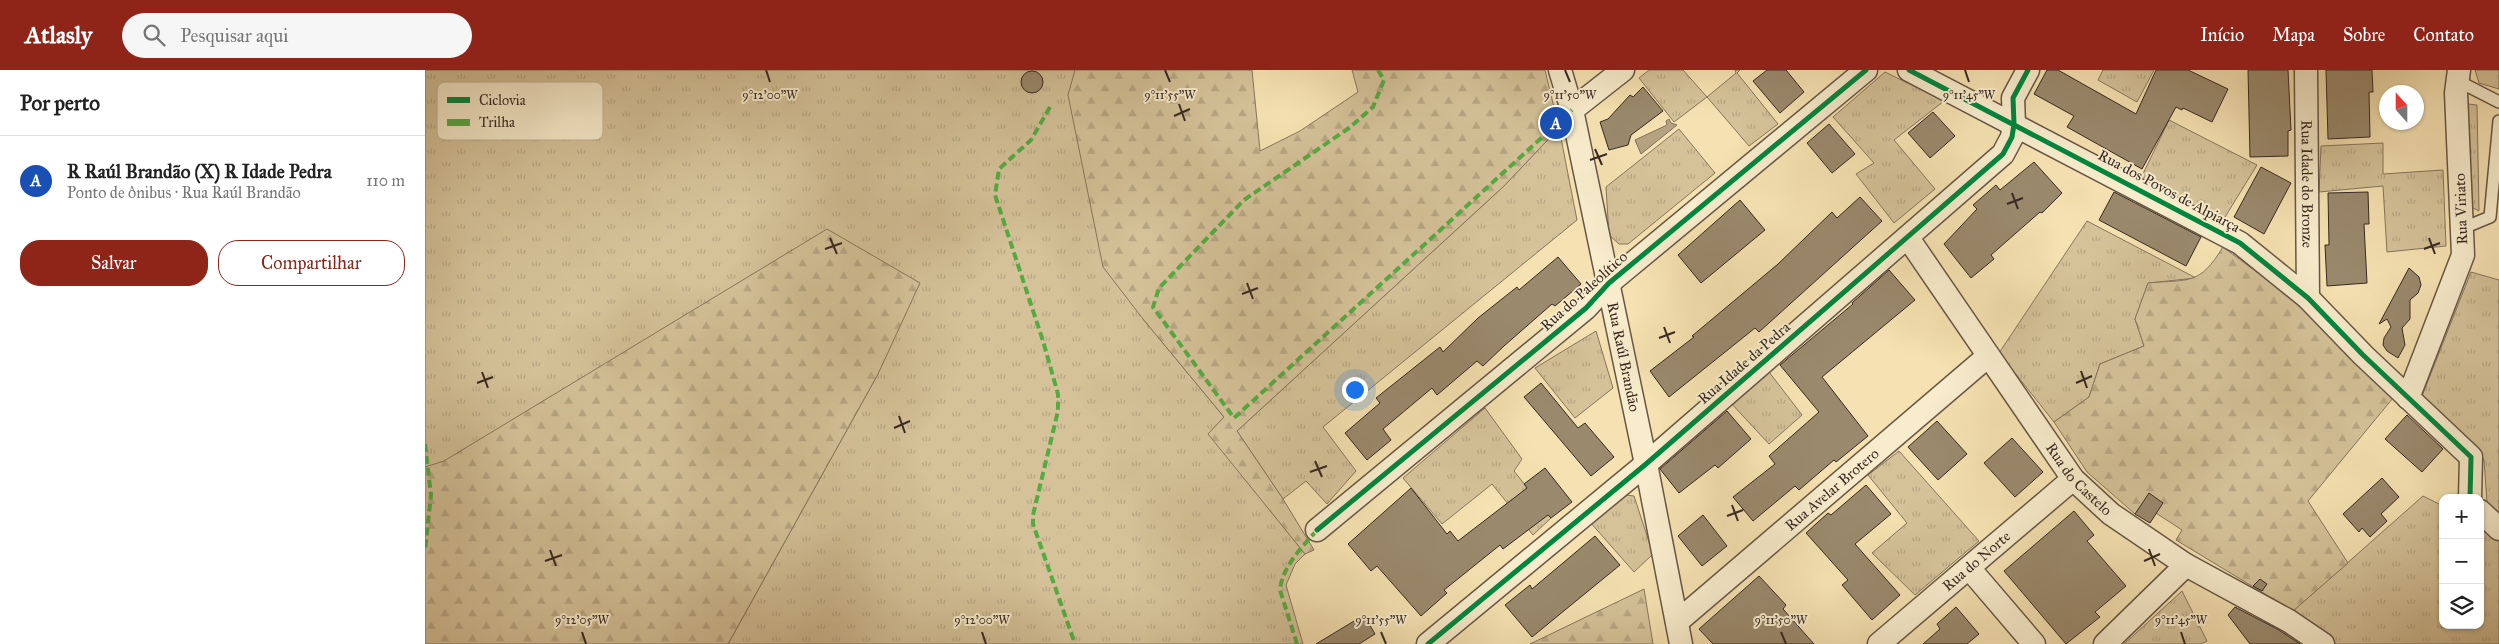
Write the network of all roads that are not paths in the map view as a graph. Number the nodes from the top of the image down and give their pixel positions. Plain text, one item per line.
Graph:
1 (1560, 70) edge
2 (1623, 70) edge
3 (1866, 70) edge
4 (1909, 70) edge
5 (2029, 70) edge
6 (2306, 70) edge
7 (2458, 75) edge
8 (2499, 102) edge
9 (1572, 110) junction
10 (2499, 121) edge
11 (2014, 124) junction
12 (2461, 229) junction
13 (1907, 238) junction
14 (1609, 283) junction
15 (2308, 298) junction
16 (1987, 356) junction
17 (2408, 398) junction
18 (1646, 464) junction
19 (2073, 479) junction
20 (2470, 494) edge
21 (2484, 515) edge
22 (2499, 529) edge
23 (1317, 530) dead end
24 (2186, 565) junction
25 (1969, 568) junction
26 (1677, 622) junction
27 (1428, 644) edge
28 (1681, 644) edge
29 (1879, 644) edge
30 (2034, 644) edge
31 (2105, 644) edge
32 (2323, 644) edge

1 - 9 street, Rua Raúl Brandão
2 - 9 street
3 - 14 street, Rua do Paleolítico
4 - 11 street, Rua dos Povos de Alpiarça
5 - 11 street, Rua Idade da Pedra
6 - 15 street, Rua Idade do Bronze
7 - 8 lane
7 - 12 street, Rua Viriato
9 - 14 street, Rua Raúl Brandão
10 - 12 lane
11 - 13 street, Rua Idade da Pedra
11 - 15 street, Rua dos Povos de Alpiarça
12 - 17 street, Rua Viriato
13 - 16 street, Rua do Castelo
13 - 18 street, Rua Idade da Pedra
14 - 18 street, Rua Raúl Brandão
14 - 23 street, Rua do Paleolítico
15 - 17 street, Rua dos Povos de Alpiarça
16 - 19 street, Rua do Castelo
16 - 26 street, Rua Avelar Brotero
17 - 20 street, Rua dos Povos de Alpiarça
18 - 26 street, Rua Raúl Brandão
18 - 27 street, Rua Idade da Pedra
19 - 24 street, Rua do Castelo
19 - 25 street, Rua do Norte
21 - 22 street
24 - 31 street
24 - 32 street, Rua do Castelo
25 - 29 street, Rua do Norte
25 - 30 street
26 - 28 street, Rua Raúl Brandão

